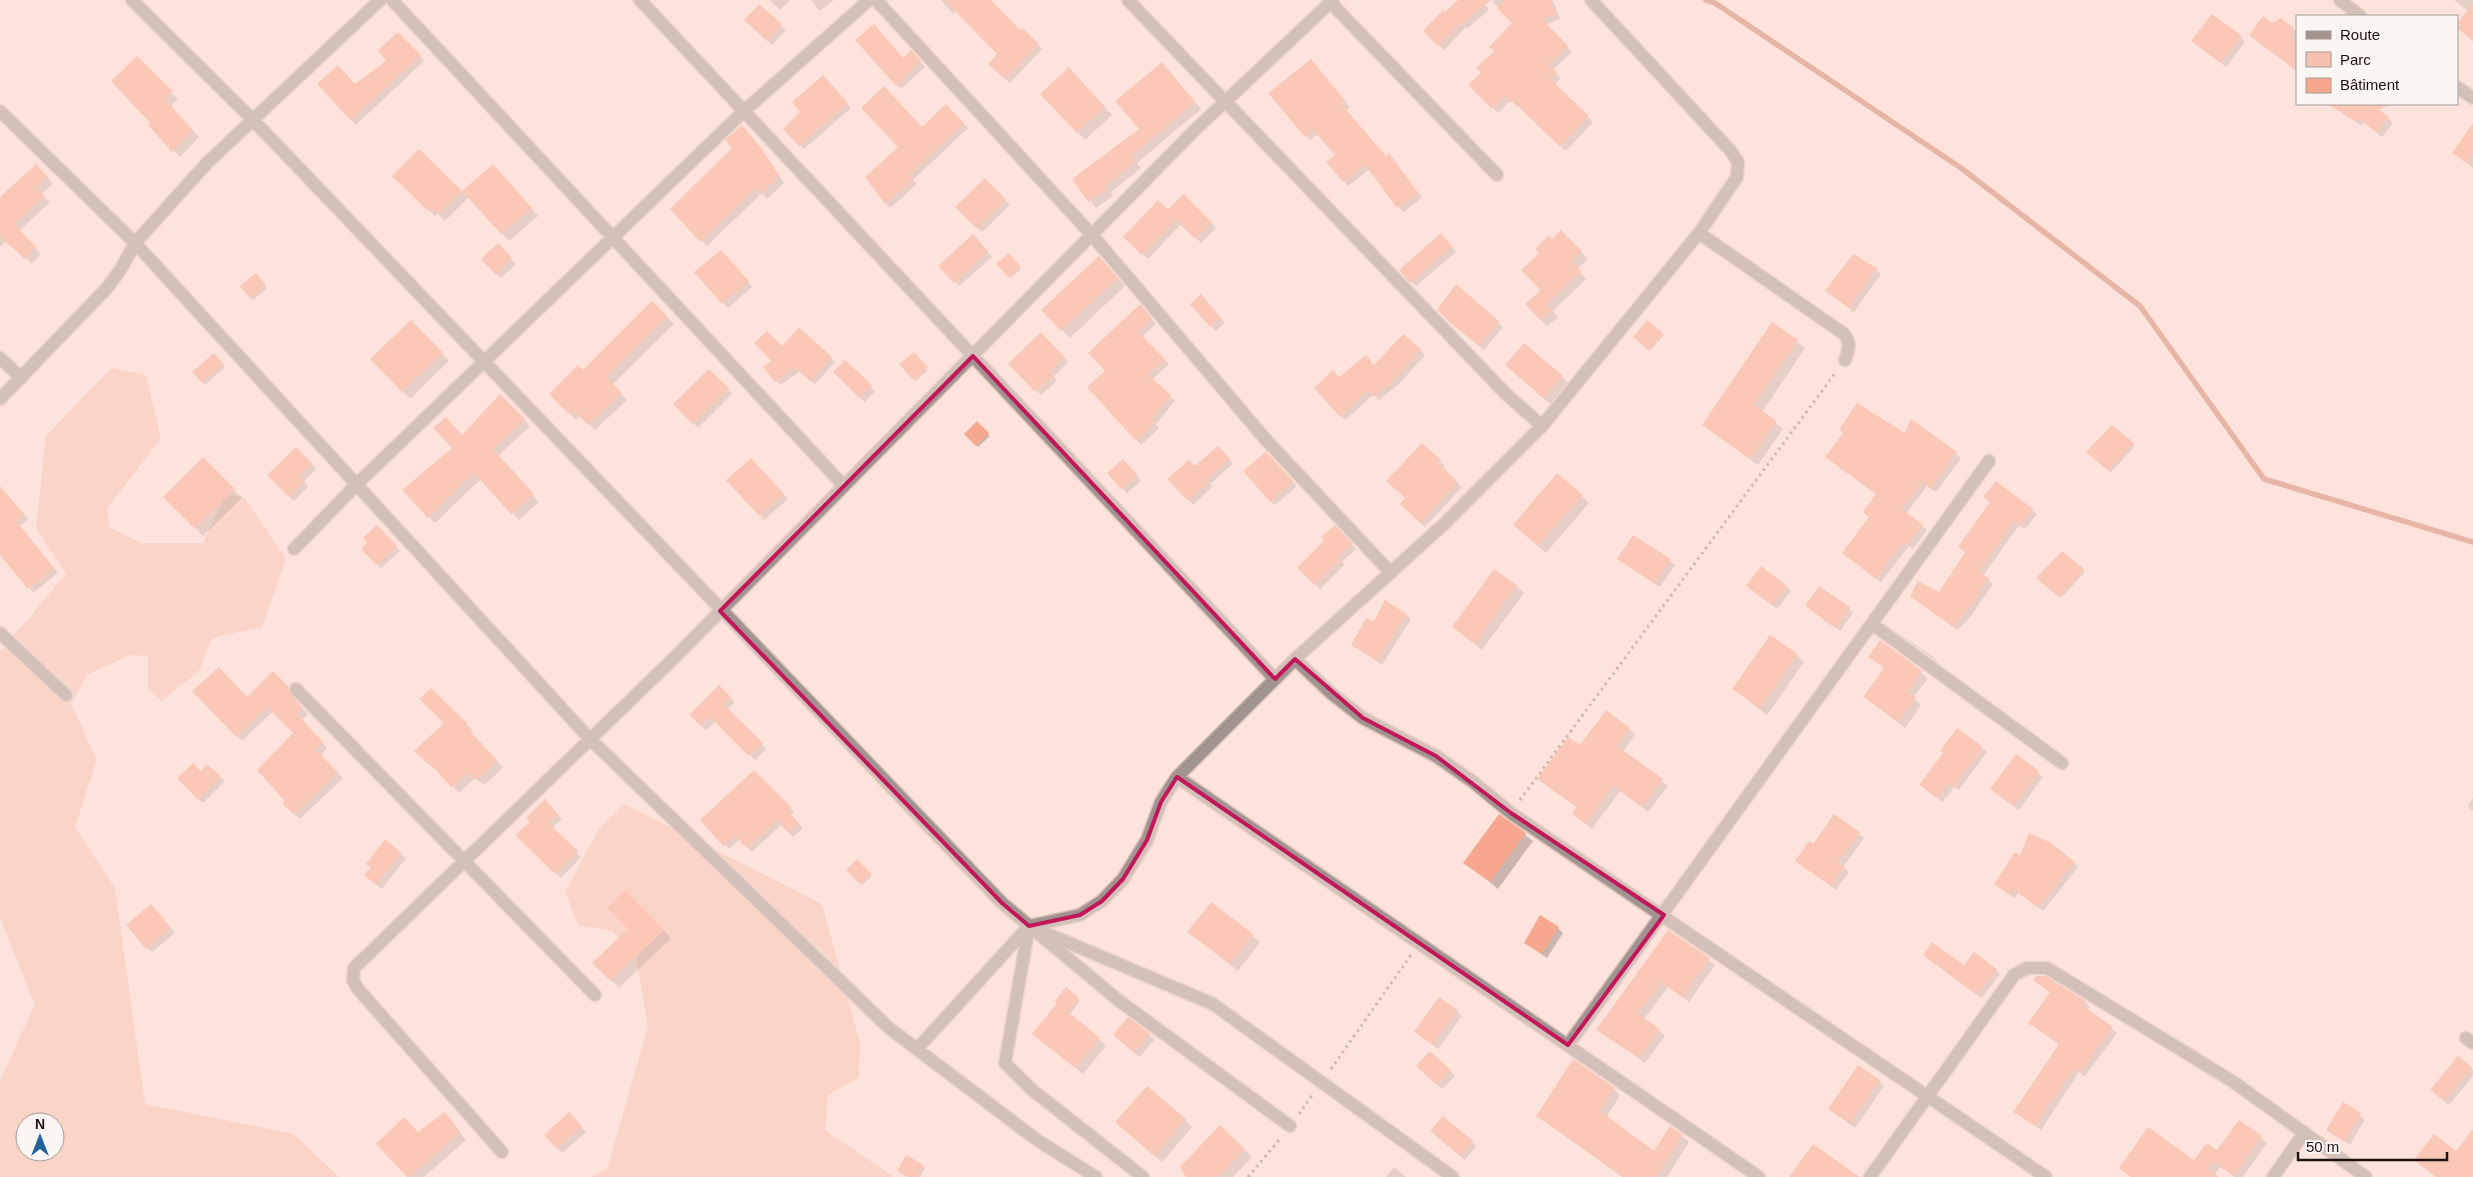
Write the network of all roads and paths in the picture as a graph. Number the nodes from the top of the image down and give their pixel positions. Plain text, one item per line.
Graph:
1 (132, 0) edge
2 (380, 0) edge
3 (392, 0) edge
4 (640, 0) edge
5 (869, 0) edge
6 (876, 0) edge
7 (1128, 0) edge
8 (1591, 0) edge
9 (2340, 0) edge
10 (1331, 1) edge
11 (2359, 15) edge
12 (2458, 88) edge
13 (2473, 98) edge
14 (1225, 102) junction
15 (0, 111) edge
16 (744, 111) junction
17 (252, 119) junction
18 (1497, 175) dead end
19 (1699, 233) junction
20 (1092, 235) junction
21 (612, 238) junction
22 (135, 243) junction
23 (973, 356) junction
24 (0, 358) edge
25 (1845, 360) joint
26 (483, 362) junction
27 (21, 378) junction
28 (0, 399) edge
29 (1542, 426) junction
30 (1989, 461) dead end
31 (357, 484) junction
32 (844, 486) junction
33 (294, 549) dead end
34 (1391, 573) junction
35 (720, 611) junction
36 (1872, 624) junction
37 (0, 633) edge
38 (1295, 659) junction
39 (1275, 680) junction
40 (296, 689) dead end
41 (66, 695) dead end
42 (590, 739) junction
43 (2062, 763) dead end
44 (1177, 777) junction
45 (1511, 813) junction
46 (464, 862) junction
47 (1664, 915) junction
48 (1029, 926) junction
49 (1420, 943) junction
50 (595, 995) dead end
51 (1568, 1045) junction
52 (917, 1049) junction
53 (1322, 1082) junction
54 (1928, 1097) junction
55 (1290, 1126) junction
56 (2304, 1133) junction
57 (502, 1152) dead end
58 (1096, 1177) edge
59 (1143, 1177) edge
60 (1248, 1177) edge
61 (1453, 1177) edge
62 (1759, 1177) edge
63 (1870, 1177) edge
64 (2046, 1177) edge
65 (2273, 1177) edge
66 (2366, 1177) edge

1 - 17 street
2 - 17 street
3 - 21 street
4 - 16 street
5 - 16 street
6 - 20 street
7 - 14 street
8 - 19 street
9 - 11 street
10 - 14 street
10 - 18 street
12 - 13 street
14 - 20 street
14 - 29 street
15 - 22 street
16 - 21 street
16 - 23 street
17 - 22 street
17 - 26 street
19 - 25 street
19 - 29 street
20 - 23 street
20 - 34 street
21 - 26 street
21 - 32 street
22 - 27 street
22 - 31 street
23 - 32 street
23 - 39 street
24 - 27 street
25 - 45 path
26 - 31 street
26 - 35 street
27 - 28 street
29 - 34 street
30 - 36 street
31 - 33 street
31 - 42 street
32 - 35 street
34 - 38 street
35 - 42 street
35 - 48 street
36 - 43 street
36 - 47 street
37 - 41 street
38 - 39 street
38 - 45 street
39 - 44 street
40 - 46 street
42 - 46 street
42 - 52 street
44 - 48 street
44 - 49 street
45 - 47 street
46 - 50 street
46 - 57 street
47 - 51 street
47 - 54 street
48 - 52 street
48 - 53 street
48 - 55 street
48 - 59 street
49 - 51 street
49 - 53 path
51 - 62 street
52 - 58 street
53 - 55 path
53 - 61 street
54 - 56 street
54 - 63 street
54 - 64 street
55 - 60 path
56 - 65 street
56 - 66 street

